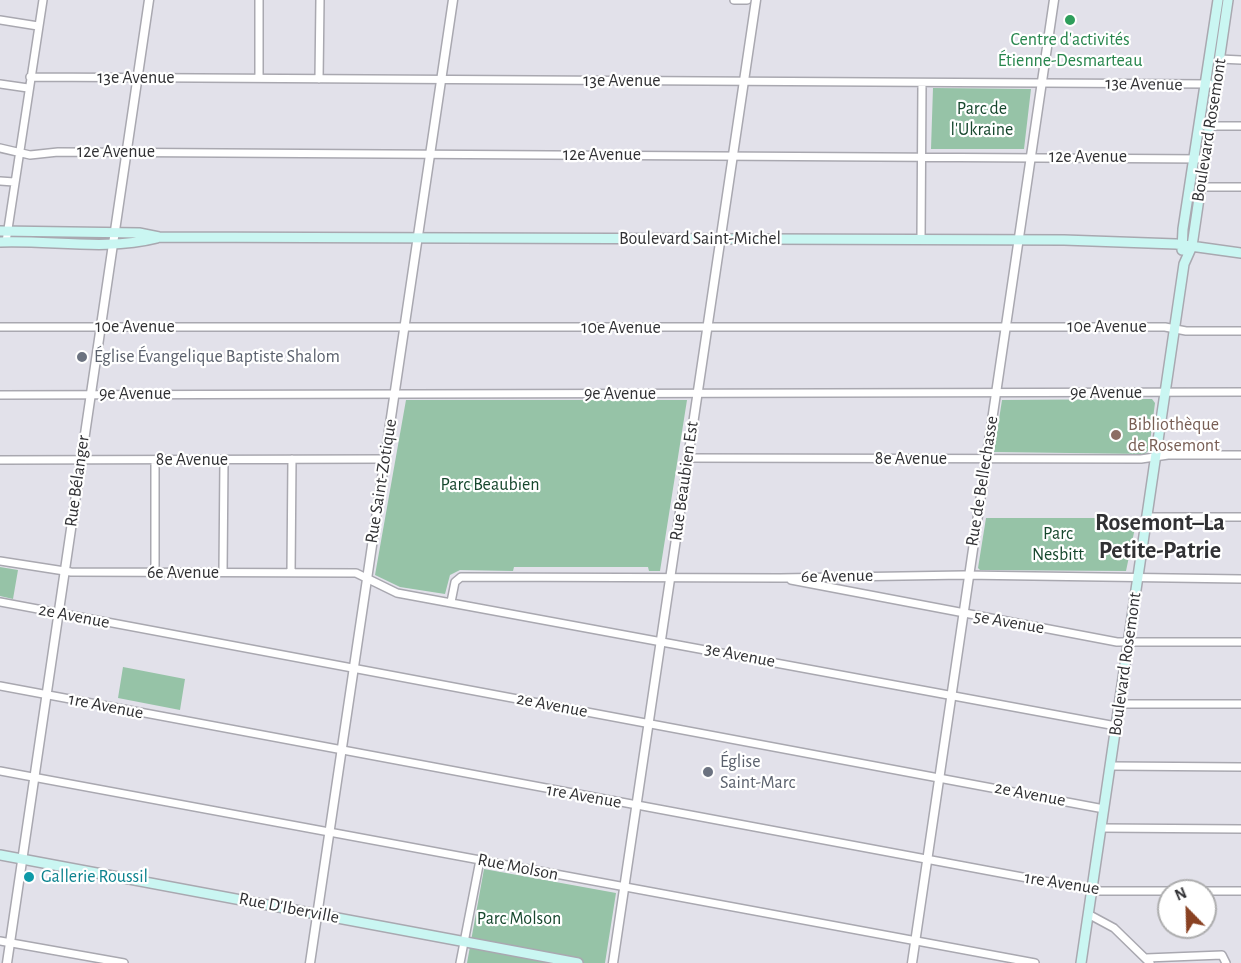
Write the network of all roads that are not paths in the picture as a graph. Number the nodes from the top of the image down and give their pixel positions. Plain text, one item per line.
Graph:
1 (44, 0) edge
2 (149, 0) edge
3 (259, 0) edge
4 (320, 0) edge
5 (453, 0) edge
6 (734, 0) edge
7 (747, 0) edge
8 (756, 0) edge
9 (1054, 0) edge
10 (1218, 0) edge
11 (1228, 0) edge
12 (0, 20) edge
13 (38, 26) junction
14 (1220, 59) junction
15 (1241, 60) edge
16 (30, 77) junction
17 (138, 78) junction
18 (259, 78) junction
19 (319, 79) junction
20 (442, 80) junction
21 (743, 82) junction
22 (922, 83) junction
23 (1042, 83) junction
24 (0, 84) edge
25 (1210, 84) junction
26 (28, 88) junction
27 (1204, 126) junction
28 (1241, 126) edge
29 (0, 148) edge
30 (19, 152) junction
31 (127, 152) junction
32 (430, 154) junction
33 (732, 156) junction
34 (922, 156) junction
35 (1031, 156) junction
36 (1200, 158) junction
37 (0, 181) edge
38 (14, 182) junction
39 (1200, 187) junction
40 (1241, 188) edge
41 (3, 231) edge
42 (114, 232) junction
43 (159, 237) junction
44 (418, 238) junction
45 (719, 238) junction
46 (921, 239) junction
47 (1018, 240) junction
48 (3, 242) edge
49 (112, 243) junction
50 (1181, 245) junction
51 (1192, 246) junction
52 (1241, 253) edge
53 (1185, 258) junction
54 (0, 327) edge
55 (405, 327) junction
56 (1005, 327) junction
57 (100, 328) junction
58 (706, 328) junction
59 (1175, 329) junction
60 (1241, 331) edge
61 (1241, 392) edge
62 (395, 393) junction
63 (696, 393) junction
64 (996, 393) junction
65 (1166, 393) junction
66 (90, 394) junction
67 (0, 395) edge
68 (1241, 455) edge
69 (1156, 457) junction
70 (688, 458) junction
71 (292, 459) junction
72 (385, 459) junction
73 (986, 459) junction
74 (0, 460) edge
75 (80, 460) junction
76 (155, 460) junction
77 (224, 460) junction
78 (1148, 517) junction
79 (1241, 517) edge
80 (0, 561) edge
81 (63, 571) junction
82 (223, 572) junction
83 (155, 573) junction
84 (291, 573) junction
85 (968, 575) junction
86 (670, 576) junction
87 (367, 578) junction
88 (780, 578) junction
89 (1138, 578) junction
90 (1241, 579) edge
91 (0, 602) edge
92 (451, 602) junction
93 (57, 613) junction
94 (962, 613) junction
95 (661, 641) junction
96 (1128, 642) junction
97 (1241, 642) edge
98 (354, 667) junction
99 (0, 686) edge
100 (45, 695) junction
101 (950, 695) junction
102 (1119, 704) junction
103 (1241, 704) edge
104 (648, 723) junction
105 (1116, 726) junction
106 (341, 750) junction
107 (1110, 766) junction
108 (1241, 767) edge
109 (0, 771) edge
110 (33, 776) junction
111 (938, 777) junction
112 (637, 805) junction
113 (1104, 809) junction
114 (1101, 828) junction
115 (1241, 829) edge
116 (329, 831) junction
117 (0, 855) edge
118 (21, 859) junction
119 (480, 860) junction
120 (927, 860) junction
121 (624, 887) junction
122 (1092, 890) junction
123 (1157, 891) edge
124 (1217, 891) edge
125 (1241, 891) edge
126 (317, 914) junction
127 (1088, 914) junction
128 (915, 940) junction
129 (0, 941) edge
130 (10, 942) junction
131 (464, 942) junction
132 (1203, 957) junction
133 (1148, 961) edge
134 (7, 963) edge
135 (124, 963) edge
136 (310, 963) edge
137 (460, 963) edge
138 (578, 963) edge
139 (613, 963) edge
140 (912, 963) edge
141 (1035, 963) edge
142 (1081, 963) edge
143 (1210, 963) edge
144 (1226, 963) edge

1 - 13 street
2 - 17 street, Rue Bélanger
3 - 18 street
4 - 19 street
5 - 20 street, Rue Saint-Zotique
6 - 7 street
8 - 21 street, Rue Beaubien Est
9 - 23 street, Rue de Bellechasse
10 - 25 main road, Boulevard Rosemont
11 - 14 main road, Boulevard Rosemont
12 - 13 street
13 - 16 street
14 - 15 street
14 - 25 main road, Boulevard Rosemont
16 - 17 street, 13e Avenue
16 - 26 street
17 - 18 street, 13e Avenue
17 - 31 street, Rue Bélanger
18 - 19 street, 13e Avenue
19 - 20 street, 13e Avenue
20 - 21 street, 13e Avenue
20 - 32 street, Rue Saint-Zotique
21 - 22 street, 13e Avenue
21 - 33 street, Rue Beaubien Est
22 - 23 street, 13e Avenue
22 - 34 street
23 - 25 street, 13e Avenue
23 - 35 street, Rue de Bellechasse
24 - 26 street
25 - 27 main road, Boulevard Rosemont
26 - 30 street
27 - 28 street
27 - 36 main road, Boulevard Rosemont
29 - 30 street, 12e Avenue
30 - 31 street, 12e Avenue
30 - 38 street
31 - 32 street, 12e Avenue
31 - 42 street, Rue Bélanger
32 - 33 street, 12e Avenue
32 - 44 street, Rue Saint-Zotique
33 - 34 street, 12e Avenue
33 - 45 street, Rue Beaubien Est
34 - 35 street, 12e Avenue
34 - 46 street
35 - 36 street, 12e Avenue
35 - 47 street, Rue de Bellechasse
36 - 39 main road, Boulevard Rosemont
36 - 50 main road, Boulevard Rosemont
37 - 38 street
38 - 41 street
39 - 40 street
39 - 51 main road, Boulevard Rosemont
41 - 42 main road, Boulevard Saint-Michel
41 - 48 street
42 - 43 main road, Boulevard Saint-Michel
42 - 49 street, Rue Bélanger
43 - 44 main road, Boulevard Saint-Michel
43 - 49 main road, Boulevard Saint-Michel
44 - 45 main road, Boulevard Saint-Michel
44 - 55 street, Rue Saint-Zotique
45 - 46 main road, Boulevard Saint-Michel
45 - 58 street, Rue Beaubien Est
46 - 47 main road, Boulevard Saint-Michel
47 - 50 main road, Boulevard Saint-Michel
47 - 56 street, Rue de Bellechasse
48 - 49 main road, Boulevard Saint-Michel
49 - 57 street, Rue Bélanger
50 - 51 main road, Boulevard Saint-Michel
50 - 53 main road, Boulevard Rosemont
51 - 52 main road, Boulevard Saint-Michel
51 - 53 main road, Boulevard Rosemont
53 - 59 main road, Boulevard Rosemont
54 - 57 street, 10e Avenue
55 - 57 street, 10e Avenue
55 - 58 street, 10e Avenue
55 - 62 street, Rue Saint-Zotique
56 - 58 street, 10e Avenue
56 - 59 street, 10e Avenue
56 - 64 street, Rue de Bellechasse
57 - 66 street, Rue Bélanger
58 - 63 street, Rue Beaubien Est
59 - 60 street, 10e Avenue
59 - 65 main road, Boulevard Rosemont
61 - 65 street, 9e Avenue
62 - 63 street, 9e Avenue
62 - 66 street, 9e Avenue
62 - 72 street, Rue Saint-Zotique
63 - 64 street, 9e Avenue
63 - 70 street, Rue Beaubien Est
64 - 65 street, 9e Avenue
64 - 73 street, Rue de Bellechasse
65 - 69 main road, Boulevard Rosemont
66 - 67 street, 9e Avenue
66 - 75 street, Rue Bélanger
68 - 69 street, 8e Avenue
69 - 73 street, 8e Avenue
69 - 78 main road, Boulevard Rosemont
70 - 73 street, 8e Avenue
70 - 86 street, Rue Beaubien Est
71 - 72 street, 8e Avenue
71 - 77 street, 8e Avenue
71 - 84 street
72 - 87 street, Rue Saint-Zotique
73 - 85 street, Rue de Bellechasse
74 - 75 street, 8e Avenue
75 - 76 street, 8e Avenue
75 - 81 street, Rue Bélanger
76 - 77 street, 8e Avenue
76 - 83 street
77 - 82 street
78 - 79 street
78 - 89 main road, Boulevard Rosemont
80 - 81 street, 6e Avenue
81 - 83 street, 6e Avenue
81 - 93 street, Rue Bélanger
82 - 83 street, 6e Avenue
82 - 84 street, 6e Avenue
84 - 87 street, 6e Avenue
85 - 88 street, 6e Avenue
85 - 89 street, 6e Avenue
85 - 94 street, Rue de Bellechasse
86 - 88 street, 6e Avenue
86 - 92 street, 6e Avenue
86 - 95 street, Rue Beaubien Est
87 - 92 street, 3e Avenue
87 - 98 street, Rue Saint-Zotique
88 - 94 street, 5e Avenue
89 - 90 street, 6e Avenue
89 - 96 main road, Boulevard Rosemont
91 - 93 street, 2e Avenue
92 - 95 street, 3e Avenue
93 - 98 street, 2e Avenue
93 - 100 street, Rue Bélanger
94 - 96 street, 5e Avenue
94 - 101 street, Rue de Bellechasse
95 - 101 street, 3e Avenue
95 - 104 street, Rue Beaubien Est
96 - 97 street, 5e Avenue
96 - 102 main road, Boulevard Rosemont
98 - 104 street, 2e Avenue
98 - 106 street, Rue Saint-Zotique
99 - 100 street, 1re Avenue
100 - 106 street, 1re Avenue
100 - 110 street, Rue Bélanger
101 - 105 street, 3e Avenue
101 - 111 street, Rue de Bellechasse
102 - 103 street
102 - 105 main road, Boulevard Rosemont
104 - 111 street, 2e Avenue
104 - 112 street, Rue Beaubien Est
105 - 107 main road, Boulevard Rosemont
106 - 112 street, 1re Avenue
106 - 116 street, Rue Saint-Zotique
107 - 108 street
107 - 113 main road, Boulevard Rosemont
109 - 110 street, Rue Molson
110 - 116 street, Rue Molson
110 - 118 street, Rue Bélanger
111 - 113 street, 2e Avenue
111 - 120 street, Rue de Bellechasse
112 - 120 street, 1re Avenue
112 - 121 street, Rue Beaubien Est
113 - 114 main road, Boulevard Rosemont
114 - 115 street
114 - 122 main road, Boulevard Rosemont
116 - 119 street, Rue Molson
116 - 126 street, Rue Saint-Zotique
117 - 118 main road, Rue D'Iberville
118 - 126 main road, Rue D'Iberville
118 - 130 street, Rue Bélanger
119 - 121 street, Rue Molson
119 - 131 street
120 - 122 street, 1re Avenue
120 - 128 street, Rue de Bellechasse
121 - 128 street, Rue Molson
121 - 139 street, Rue Beaubien Est
122 - 123 street, 1re Avenue
122 - 127 main road, Boulevard Rosemont
124 - 125 street
126 - 131 main road, Rue D'Iberville
126 - 136 street, Rue Saint-Zotique
127 - 133 street
127 - 142 main road, Boulevard Rosemont
128 - 140 street, Rue de Bellechasse
128 - 141 street, Rue Molson
129 - 130 street
130 - 134 street, Rue Bélanger
130 - 135 street
131 - 137 street
131 - 138 main road, Rue D'Iberville
132 - 133 street
132 - 143 street
132 - 144 street

